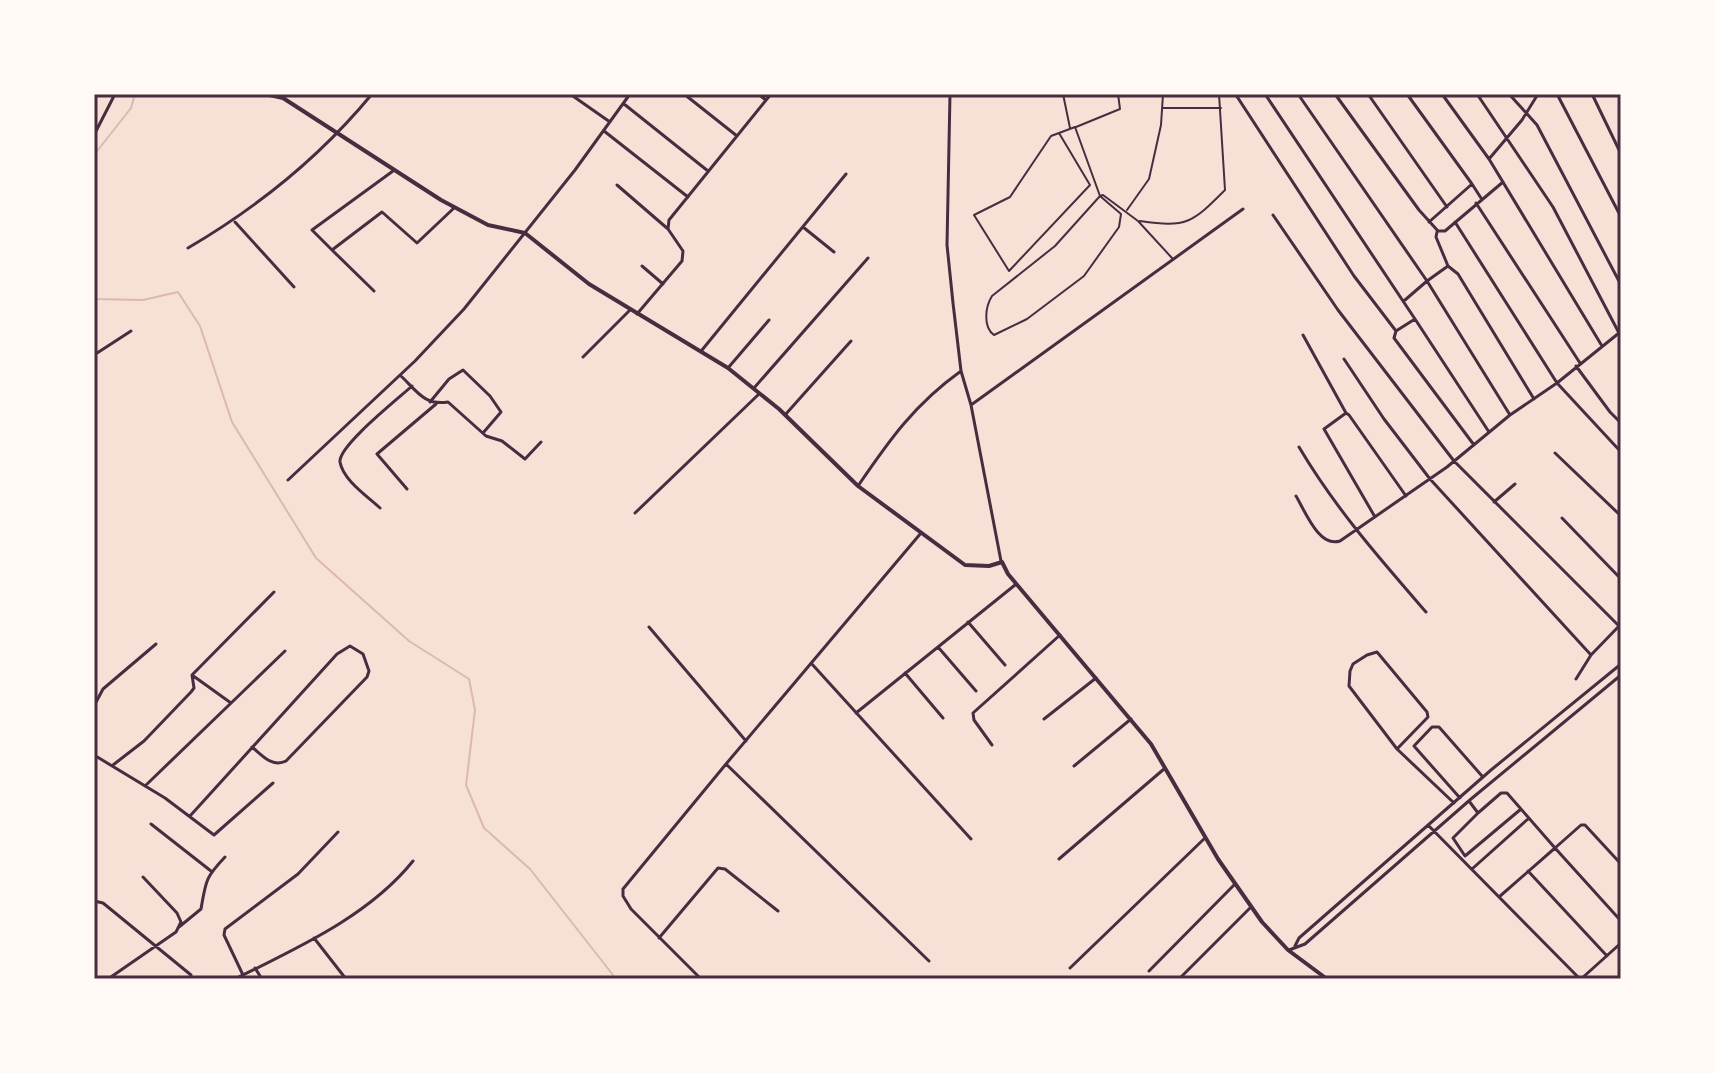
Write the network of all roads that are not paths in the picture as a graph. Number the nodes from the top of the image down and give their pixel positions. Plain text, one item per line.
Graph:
1 (115, 94) edge
2 (265, 94) edge
3 (372, 94) edge
4 (570, 94) edge
5 (630, 94) edge
6 (684, 94) edge
7 (758, 94) edge
8 (771, 94) edge
9 (950, 94) edge
10 (1063, 94) edge
11 (1118, 94) edge
12 (1163, 94) edge
13 (1219, 94) edge
14 (1265, 94) edge
15 (1298, 94) edge
16 (1335, 94) edge
17 (1368, 94) edge
18 (1407, 94) edge
19 (1442, 94) edge
20 (1477, 94) edge
21 (1509, 94) edge
22 (1538, 94) edge
23 (1557, 94) edge
24 (1592, 94) edge
25 (1236, 95) edge
26 (766, 100) junction
27 (624, 104) junction
28 (1162, 108) junction
29 (1221, 108) junction
30 (1526, 112) junction
31 (610, 122) junction
32 (1073, 128) junction
33 (604, 131) junction
34 (337, 133) junction
35 (1059, 133) junction
36 (94, 135) edge
37 (737, 136) junction
38 (1508, 139) junction
39 (1621, 154) edge
40 (1489, 159) junction
41 (393, 171) junction
42 (708, 171) junction
43 (846, 174) dead end
44 (1503, 182) junction
45 (1472, 184) junction
46 (617, 185) dead end
47 (1100, 196) junction
48 (688, 197) junction
49 (1481, 198) junction
50 (1476, 203) junction
51 (1447, 207) junction
52 (454, 208) junction
53 (1243, 209) dead end
54 (1126, 211) junction
55 (1273, 215) dead end
56 (1621, 217) edge
57 (234, 221) junction
58 (1138, 221) junction
59 (1429, 222) junction
60 (1455, 222) junction
61 (803, 227) junction
62 (668, 229) junction
63 (1438, 231) junction
64 (525, 233) junction
65 (188, 248) dead end
66 (332, 250) junction
67 (834, 252) dead end
68 (868, 258) dead end
69 (1173, 258) junction
70 (642, 266) dead end
71 (1448, 266) junction
72 (1427, 281) junction
73 (663, 284) junction
74 (1621, 285) edge
75 (294, 287) dead end
76 (374, 291) dead end
77 (1404, 301) junction
78 (630, 310) junction
79 (637, 314) junction
80 (1415, 319) junction
81 (769, 320) dead end
82 (131, 331) dead end
83 (1396, 331) junction
84 (1620, 332) edge
85 (1303, 335) dead end
86 (851, 341) dead end
87 (1602, 346) junction
88 (701, 352) junction
89 (94, 355) edge
90 (583, 357) dead end
91 (1344, 359) dead end
92 (1578, 365) junction
93 (728, 368) junction
94 (961, 371) junction
95 (400, 375) junction
96 (1557, 383) junction
97 (412, 386) junction
98 (754, 388) junction
99 (760, 393) junction
100 (1534, 399) junction
101 (430, 402) junction
102 (436, 404) junction
103 (971, 405) junction
104 (1346, 413) junction
105 (785, 415) junction
106 (1510, 415) junction
107 (1621, 423) edge
108 (1489, 432) junction
109 (483, 433) junction
110 (541, 442) dead end
111 (1474, 445) junction
112 (1299, 447) dead end
113 (1621, 452) edge
114 (1555, 453) dead end
115 (1454, 461) junction
116 (1430, 479) junction
117 (288, 480) dead end
118 (1515, 484) dead end
119 (858, 486) junction
120 (407, 489) dead end
121 (1296, 496) dead end
122 (1406, 496) junction
123 (1494, 502) junction
124 (380, 508) dead end
125 (635, 513) dead end
126 (1621, 516) edge
127 (1375, 518) junction
128 (1562, 518) dead end
129 (1356, 531) junction
130 (921, 533) junction
131 (1002, 562) junction
132 (1621, 579) edge
133 (1016, 583) junction
134 (274, 592) dead end
135 (1426, 612) dead end
136 (968, 622) junction
137 (1620, 625) edge
138 (649, 627) dead end
139 (1060, 635) junction
140 (156, 644) dead end
141 (938, 647) junction
142 (285, 651) dead end
143 (1591, 655) junction
144 (811, 663) junction
145 (1621, 664) edge
146 (1005, 665) dead end
147 (905, 673) junction
148 (192, 675) junction
149 (1621, 675) edge
150 (1096, 678) junction
151 (1576, 679) dead end
152 (976, 691) dead end
153 (231, 703) junction
154 (94, 706) edge
155 (856, 713) junction
156 (943, 718) dead end
157 (1044, 719) dead end
158 (1131, 719) junction
159 (746, 741) junction
160 (992, 745) dead end
161 (252, 747) junction
162 (1397, 749) junction
163 (94, 755) edge
164 (726, 764) junction
165 (113, 765) junction
166 (1074, 766) dead end
167 (1164, 769) junction
168 (1483, 778) junction
169 (273, 783) dead end
170 (145, 786) junction
171 (1460, 798) junction
172 (1469, 801) junction
173 (1454, 803) junction
174 (1521, 809) junction
175 (1478, 813) junction
176 (190, 816) junction
177 (1529, 818) junction
178 (151, 824) dead end
179 (1428, 825) junction
180 (1434, 831) junction
181 (338, 832) dead end
182 (1205, 838) junction
183 (971, 839) dead end
184 (1555, 848) junction
185 (225, 857) dead end
186 (1059, 859) dead end
187 (413, 861) dead end
188 (1621, 864) edge
189 (1472, 870) junction
190 (211, 871) junction
191 (1528, 871) junction
192 (143, 877) dead end
193 (1363, 881) junction
194 (1235, 884) junction
195 (1369, 888) junction
196 (1499, 897) junction
197 (94, 901) edge
198 (1251, 907) junction
199 (778, 911) dead end
200 (1621, 921) edge
201 (179, 927) junction
202 (313, 937) junction
203 (659, 938) junction
204 (1621, 943) edge
205 (1295, 946) junction
206 (154, 947) junction
207 (1288, 950) junction
208 (1607, 956) junction
209 (929, 961) dead end
210 (255, 968) junction
211 (1070, 968) dead end
212 (1149, 971) dead end
213 (191, 975) dead end
214 (243, 975) junction
215 (108, 979) edge
216 (235, 979) edge
217 (262, 979) edge
218 (346, 979) edge
219 (701, 979) edge
220 (1179, 979) edge
221 (1327, 979) edge
222 (1580, 979) edge

1 - 36 street
2 - 34 street
3 - 34 street
4 - 31 street
5 - 27 street
6 - 37 street
7 - 26 street
8 - 26 street
9 - 94 street
10 - 32 lane
11 - 32 lane
12 - 28 lane
13 - 29 lane
14 - 77 street
15 - 72 street
16 - 59 street
17 - 51 street
18 - 45 street
19 - 40 street
20 - 38 street
21 - 30 street
22 - 30 street
23 - 56 street
24 - 39 street
25 - 83 street
26 - 37 street
27 - 31 street
27 - 42 street
28 - 29 lane
28 - 54 lane
29 - 58 lane
30 - 38 street
30 - 74 street
31 - 33 street
32 - 35 lane
32 - 47 lane
33 - 48 street
33 - 64 street
34 - 41 street
34 - 57 street
35 - 35 lane
37 - 42 street
38 - 40 street
38 - 84 street
40 - 44 street
41 - 52 street
41 - 66 street
42 - 48 street
43 - 61 street
44 - 49 street
44 - 87 street
45 - 49 street
45 - 51 street
46 - 62 street
47 - 47 lane
47 - 54 lane
48 - 62 street
49 - 50 street
50 - 60 street
50 - 92 street
51 - 59 street
52 - 64 street
52 - 66 street
53 - 69 street
54 - 58 lane
55 - 115 street
57 - 65 street
57 - 75 street
58 - 69 lane
59 - 63 street
60 - 63 street
60 - 96 street
61 - 67 street
61 - 88 street
62 - 73 street
63 - 71 street
64 - 78 street
64 - 95 street
66 - 76 street
68 - 98 street
69 - 103 street
70 - 73 street
71 - 72 street
71 - 100 street
72 - 77 street
72 - 106 street
73 - 79 street
77 - 80 street
78 - 79 street
78 - 90 street
79 - 88 street
80 - 83 street
80 - 108 street
81 - 93 street
82 - 89 street
83 - 111 street
84 - 87 street
85 - 104 street
86 - 105 street
87 - 92 street
88 - 93 street
91 - 116 street
92 - 96 street
92 - 107 street
93 - 98 street
94 - 103 street
94 - 119 street
95 - 97 street
95 - 117 street
96 - 100 street
96 - 113 street
97 - 101 street
97 - 124 street
98 - 99 street
99 - 105 street
99 - 125 street
100 - 106 street
101 - 102 street
101 - 109 street
102 - 109 street
102 - 120 street
103 - 131 street
104 - 122 street
104 - 127 street
105 - 119 street
106 - 108 street
108 - 111 street
109 - 110 street
111 - 115 street
112 - 129 street
114 - 126 street
115 - 116 street
115 - 123 street
116 - 122 street
116 - 143 street
118 - 123 street
119 - 130 street
121 - 129 street
122 - 127 street
123 - 137 street
127 - 129 street
128 - 132 street
129 - 135 street
130 - 131 street
130 - 144 street
131 - 133 street
133 - 136 street
133 - 139 street
134 - 148 street
136 - 141 street
136 - 146 street
137 - 143 street
138 - 159 street
139 - 150 street
139 - 160 street
140 - 154 street
141 - 147 street
141 - 152 street
142 - 153 street
143 - 151 street
144 - 155 street
144 - 159 street
145 - 168 street
147 - 155 street
147 - 156 street
148 - 153 street
148 - 165 street
149 - 172 street
150 - 157 street
150 - 158 street
153 - 170 street
155 - 183 street
158 - 166 street
158 - 167 street
159 - 164 street
161 - 161 street
161 - 176 street
162 - 162 street
162 - 173 street
163 - 165 street
164 - 203 street
164 - 209 street
165 - 170 street
167 - 182 street
167 - 186 street
168 - 171 street
168 - 171 street
169 - 176 street
170 - 176 street
171 - 173 street
172 - 175 street
172 - 180 street
173 - 179 street
174 - 175 street
174 - 175 street
174 - 177 street
177 - 184 street
177 - 189 street
178 - 190 street
179 - 180 street
179 - 193 street
180 - 189 street
180 - 195 street
181 - 214 street
182 - 194 street
182 - 211 street
184 - 188 street
184 - 191 street
184 - 200 street
185 - 190 street
187 - 202 street
189 - 196 street
190 - 201 street
191 - 196 street
191 - 208 street
192 - 201 street
193 - 195 street
193 - 205 street
194 - 198 street
194 - 212 street
195 - 205 street
196 - 222 street
197 - 206 street
198 - 207 street
198 - 220 street
199 - 203 street
201 - 206 street
202 - 210 street
202 - 218 street
203 - 219 street
204 - 208 street
205 - 207 street
206 - 213 street
206 - 215 street
207 - 221 street
208 - 222 street
210 - 214 street
210 - 217 street
214 - 216 street

